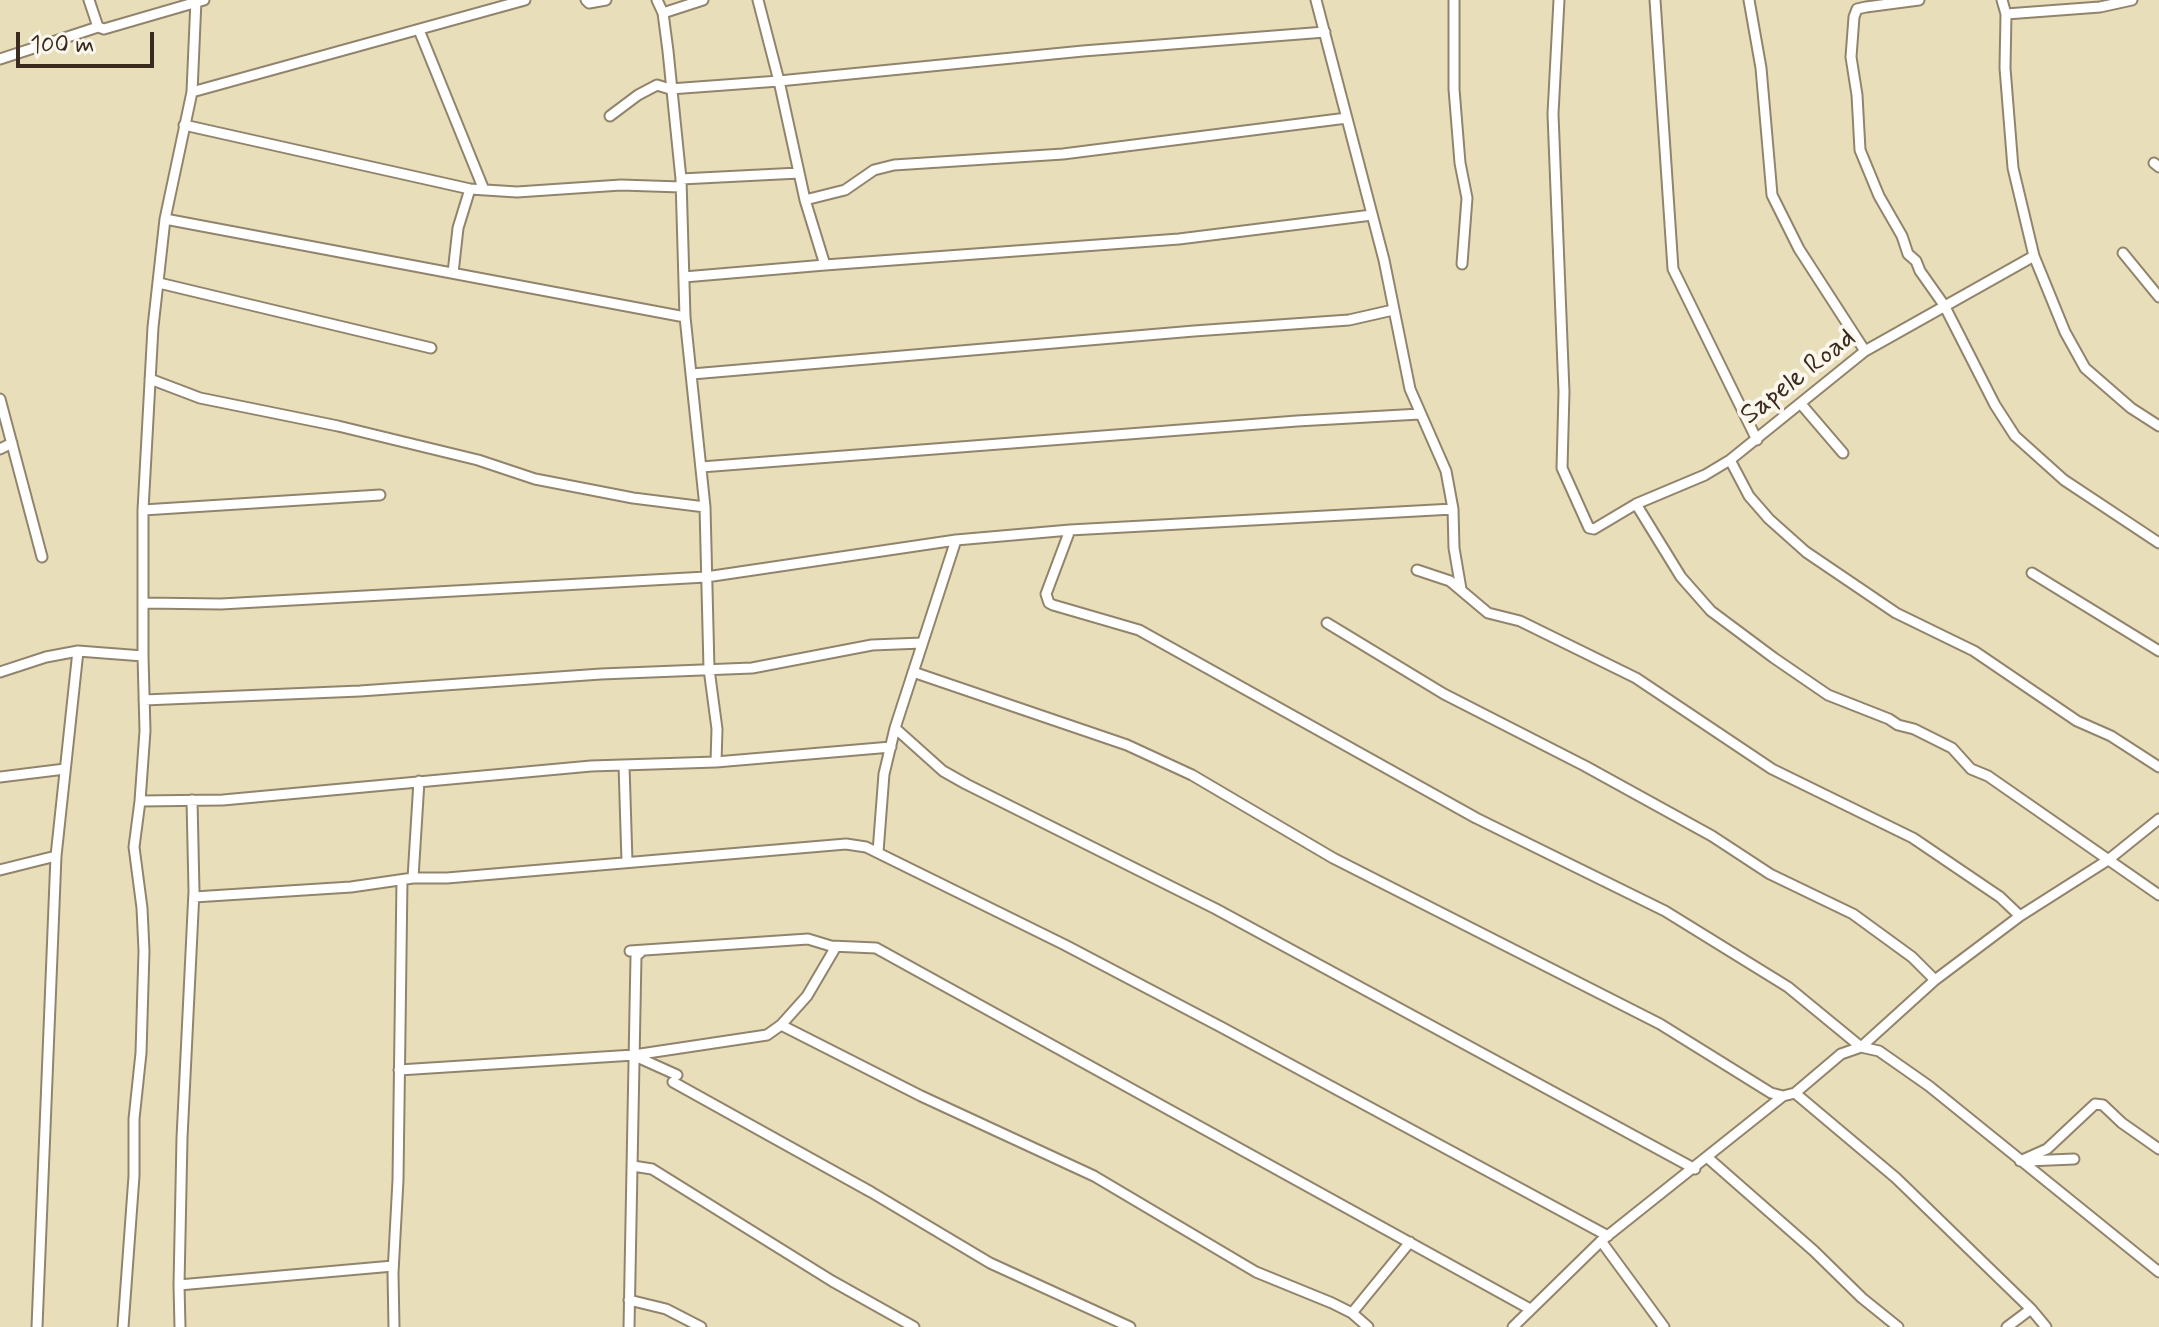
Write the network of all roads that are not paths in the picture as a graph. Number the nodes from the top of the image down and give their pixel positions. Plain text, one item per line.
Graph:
1 (89, 0) edge
2 (525, 0) edge
3 (586, 0) edge
4 (606, 0) edge
5 (657, 0) edge
6 (703, 0) edge
7 (758, 0) edge
8 (1316, 0) edge
9 (1454, 0) edge
10 (1559, 0) edge
11 (1655, 0) edge
12 (1749, 0) edge
13 (1919, 0) edge
14 (2002, 0) edge
15 (2132, 0) edge
16 (199, 1) edge
17 (663, 13) junction
18 (2006, 14) junction
19 (98, 27) junction
20 (419, 30) junction
21 (1325, 32) junction
22 (0, 59) edge
23 (779, 81) junction
24 (670, 89) junction
25 (192, 92) junction
26 (610, 116) dead end
27 (1347, 118) junction
28 (184, 125) junction
29 (799, 173) junction
30 (681, 183) junction
31 (470, 189) junction
32 (484, 190) junction
33 (805, 200) junction
34 (1372, 215) junction
35 (165, 219) junction
36 (2123, 253) dead end
37 (2034, 256) junction
38 (1462, 264) dead end
39 (825, 265) junction
40 (453, 273) junction
41 (684, 277) junction
42 (159, 283) junction
43 (2159, 297) edge
44 (1944, 305) junction
45 (1393, 310) junction
46 (685, 317) junction
47 (431, 348) dead end
48 (1865, 351) junction
49 (692, 374) junction
50 (150, 379) junction
51 (0, 399) edge
52 (1801, 404) junction
53 (1420, 414) junction
54 (2159, 426) edge
55 (1757, 440) junction
56 (12, 443) junction
57 (0, 449) edge
58 (1843, 453) dead end
59 (1730, 460) junction
60 (701, 467) junction
61 (380, 495) dead end
62 (1636, 504) junction
63 (705, 507) junction
64 (1453, 509) junction
65 (143, 510) junction
66 (1070, 530) junction
67 (956, 540) junction
68 (2159, 543) edge
69 (42, 557) dead end
70 (1417, 570) dead end
71 (2032, 573) dead end
72 (706, 577) junction
73 (1461, 589) junction
74 (143, 603) junction
75 (1327, 623) dead end
76 (922, 643) junction
77 (78, 651) junction
78 (2159, 651) edge
79 (143, 656) junction
80 (709, 669) junction
81 (0, 672) edge
82 (913, 672) junction
83 (144, 700) junction
84 (895, 728) junction
85 (891, 747) junction
86 (716, 762) junction
87 (624, 765) junction
88 (2159, 767) edge
89 (65, 769) junction
90 (0, 777) edge
91 (419, 781) junction
92 (192, 800) junction
93 (140, 801) junction
94 (2159, 819) edge
95 (878, 852) junction
96 (56, 856) junction
97 (2108, 860) junction
98 (627, 862) junction
99 (0, 870) edge
100 (413, 878) junction
101 (402, 880) junction
102 (2159, 895) edge
103 (194, 897) junction
104 (2020, 916) junction
105 (831, 946) junction
106 (630, 951) dead end
107 (642, 951) junction
108 (1935, 980) junction
109 (781, 1025) junction
110 (1861, 1047) junction
111 (634, 1055) junction
112 (399, 1070) junction
113 (1795, 1093) junction
114 (1783, 1096) junction
115 (2159, 1149) edge
116 (1708, 1158) junction
117 (2074, 1159) dead end
118 (2020, 1161) junction
119 (633, 1166) junction
120 (1695, 1169) junction
121 (1605, 1238) junction
122 (1410, 1242) junction
123 (393, 1266) junction
124 (2159, 1272) edge
125 (179, 1285) junction
126 (629, 1300) junction
127 (1530, 1309) junction
128 (2031, 1309) junction
129 (1352, 1313) junction
130 (1518, 1325) edge
131 (37, 1327) edge
132 (123, 1327) edge
133 (180, 1327) edge
134 (394, 1327) edge
135 (629, 1327) edge
136 (701, 1327) edge
137 (914, 1327) edge
138 (1130, 1327) edge
139 (1368, 1327) edge
140 (1664, 1327) edge
141 (1898, 1327) edge
142 (2007, 1327) edge
143 (2046, 1327) edge

1 - 19 street
2 - 20 street
3 - 4 street
5 - 17 street
6 - 17 street
7 - 23 street
8 - 21 street
9 - 38 street
10 - 62 street, Sapele Road
11 - 55 street
12 - 48 street
13 - 44 street
14 - 18 street
15 - 18 street
16 - 19 street
16 - 25 street
17 - 24 street
18 - 37 street
19 - 22 street
20 - 25 street
20 - 32 street
21 - 23 street
21 - 27 street
23 - 24 street
23 - 29 street
24 - 26 street
24 - 30 street
25 - 28 street
27 - 33 street
27 - 34 street
28 - 31 street
28 - 35 street
29 - 30 street
29 - 33 street
30 - 32 street
30 - 41 street
31 - 32 street
31 - 40 street
33 - 39 street
34 - 39 street
34 - 45 street
35 - 40 street
35 - 42 street
36 - 43 street
37 - 44 street, Sapele Road
37 - 54 street
39 - 41 street
40 - 46 street
41 - 46 street
42 - 47 street
42 - 50 street
44 - 48 street, Sapele Road
44 - 68 street
45 - 49 street
45 - 53 street
46 - 49 street
48 - 52 street, Sapele Road
49 - 60 street
50 - 63 street
50 - 65 street
51 - 56 street
52 - 55 street, Sapele Road
52 - 58 street
53 - 60 street
53 - 64 street
55 - 59 street, Sapele Road
56 - 57 street
56 - 69 street
59 - 62 street, Sapele Road
59 - 88 street
60 - 63 street
61 - 65 street
62 - 97 street
63 - 72 street
64 - 66 street
64 - 73 street
65 - 74 street
66 - 67 street
66 - 110 street
67 - 72 street
67 - 76 street
70 - 73 street
71 - 78 street
72 - 74 street
72 - 80 street
73 - 104 street
74 - 79 street
75 - 108 street
76 - 80 street
76 - 82 street
77 - 79 street
77 - 81 street
77 - 89 street
79 - 83 street
80 - 83 street
80 - 86 street
82 - 84 street
82 - 114 street
83 - 93 street
84 - 85 street
84 - 120 street
85 - 86 street
85 - 95 street
86 - 87 street
87 - 91 street
87 - 98 street
89 - 90 street
89 - 96 street
91 - 92 street
91 - 100 street
92 - 93 street
92 - 103 street
93 - 132 street
94 - 97 street
95 - 98 street
95 - 121 street
96 - 99 street
96 - 131 street
97 - 102 street
97 - 104 street
98 - 100 street
100 - 101 street
101 - 103 street
101 - 112 street
103 - 125 street
104 - 108 street
105 - 107 street
105 - 109 street
105 - 122 street
106 - 107 street
107 - 111 street
108 - 110 street
109 - 111 street
109 - 129 street
110 - 113 street
110 - 118 street
111 - 112 street
111 - 119 street
111 - 138 street
112 - 123 street
113 - 114 street
113 - 128 street
114 - 116 street
115 - 118 street
116 - 120 street
116 - 141 street
117 - 118 street
118 - 124 street
119 - 126 street
119 - 137 street
120 - 121 street
121 - 127 street
121 - 140 street
122 - 127 street
122 - 129 street
123 - 125 street
123 - 134 street
125 - 133 street
126 - 135 street
126 - 136 street
127 - 130 street
128 - 142 street
128 - 143 street
129 - 139 street

